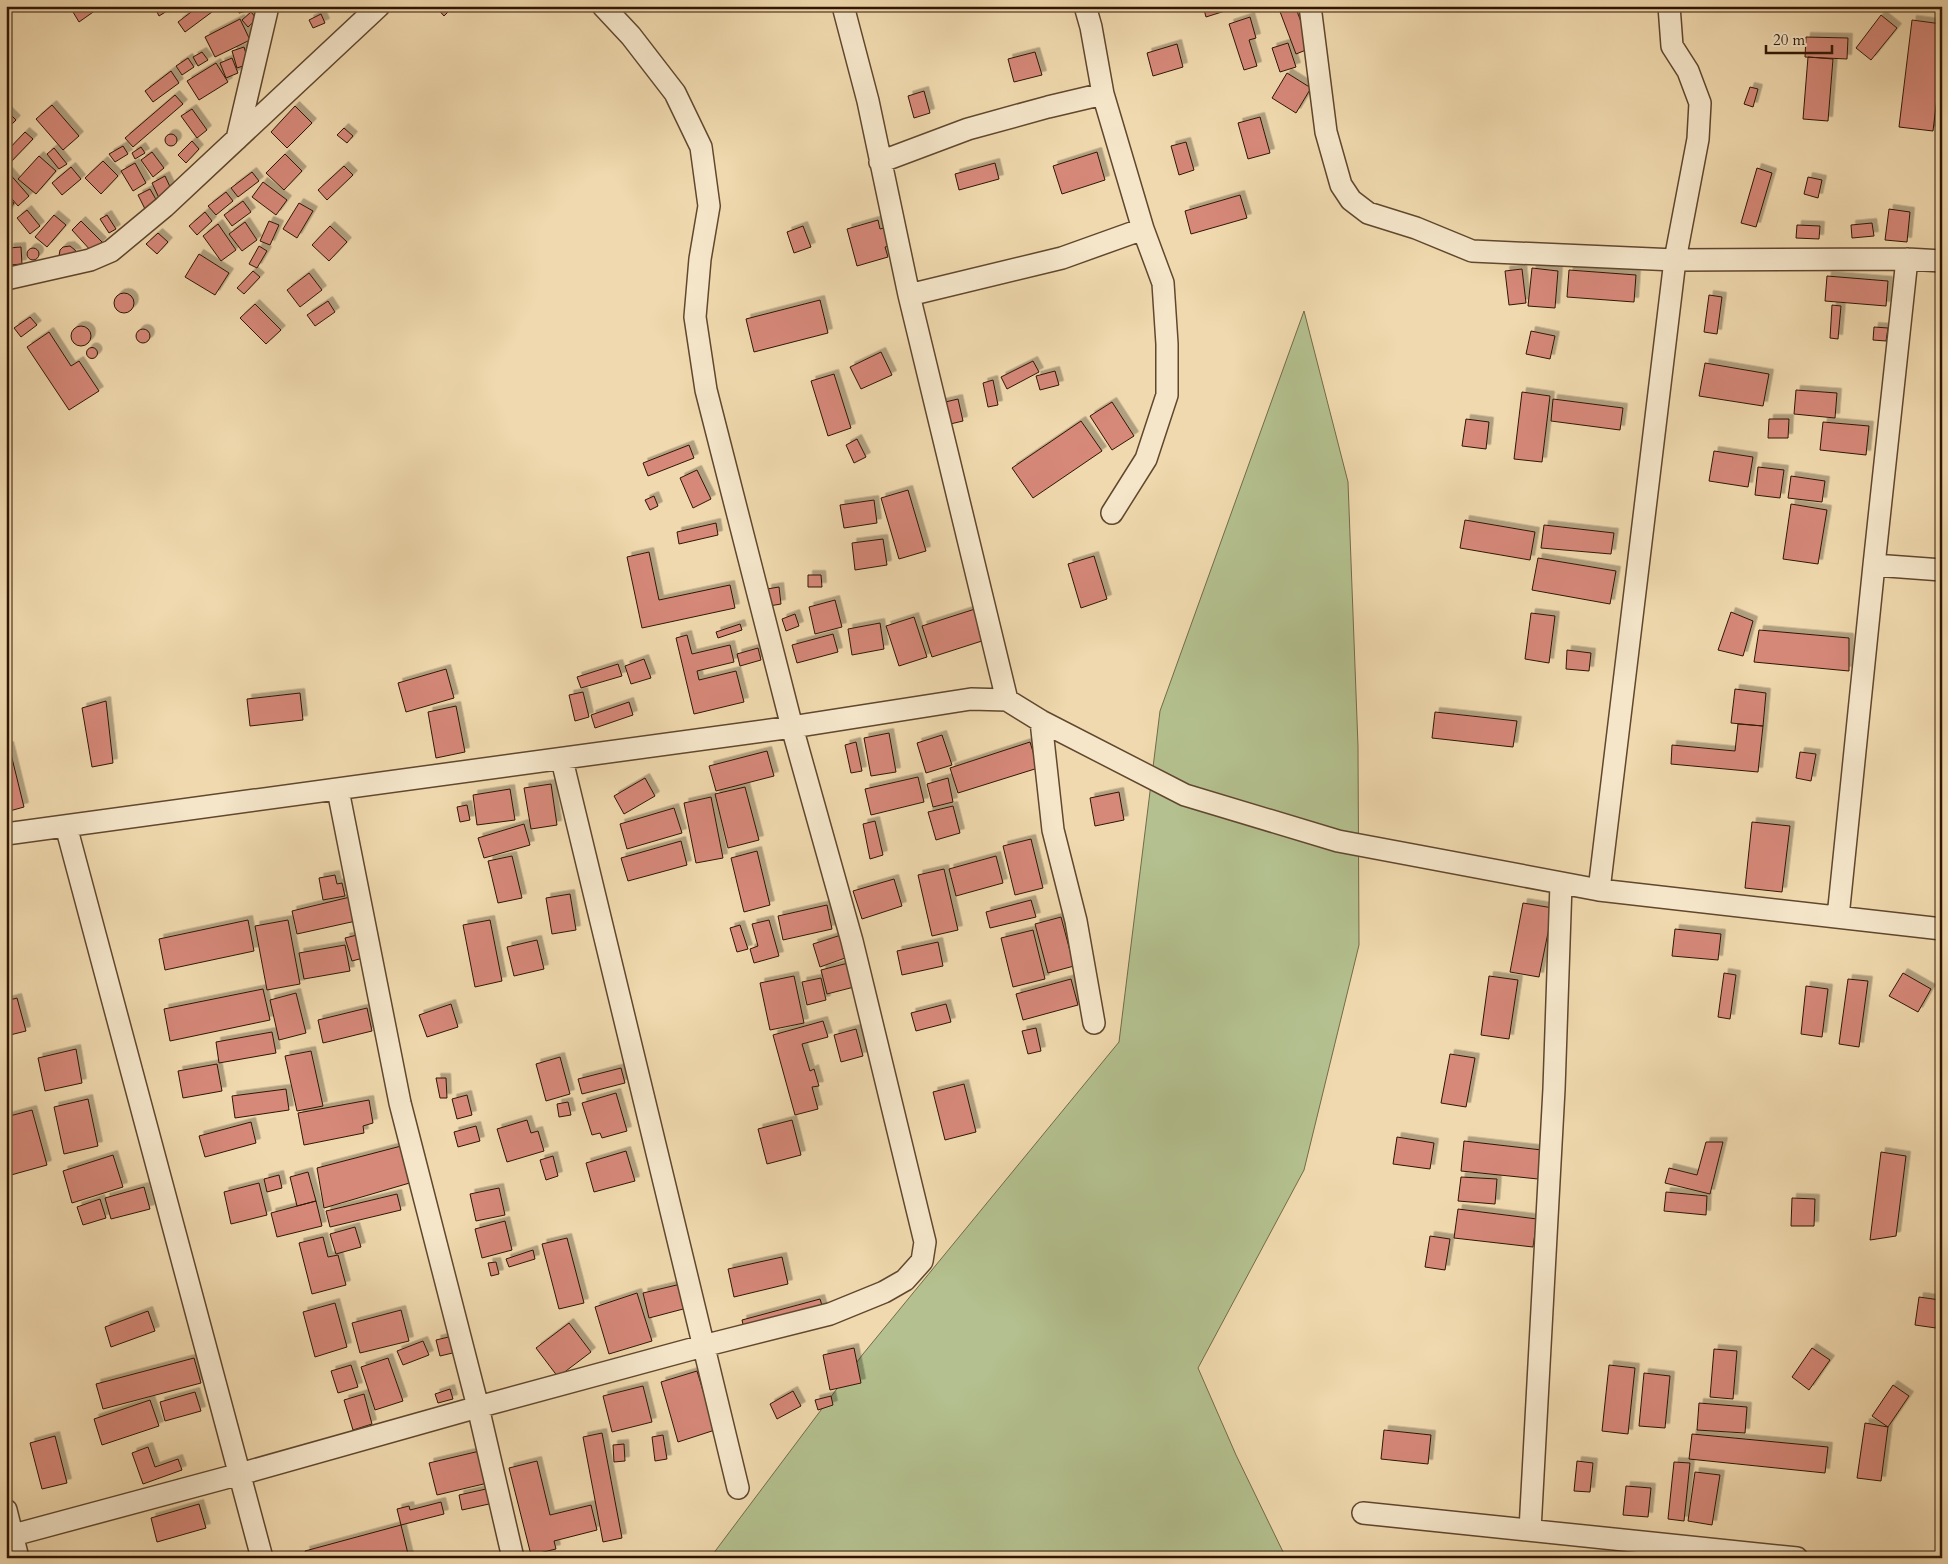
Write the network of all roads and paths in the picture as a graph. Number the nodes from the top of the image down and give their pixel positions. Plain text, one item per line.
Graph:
1 (268, 6) edge
2 (379, 6) edge
3 (603, 6) edge
4 (843, 6) edge
5 (1085, 6) edge
6 (1310, 6) edge
7 (1669, 6) edge
8 (1103, 94) junction
9 (237, 139) junction
10 (880, 162) junction
11 (1143, 229) junction
12 (1907, 259) junction
13 (1675, 260) junction
14 (1942, 261) edge
15 (6, 279) edge
16 (909, 295) junction
17 (1112, 513) dead end
18 (1874, 564) junction
19 (1942, 570) edge
20 (1006, 700) junction
21 (1041, 721) junction
22 (792, 728) junction
23 (562, 760) junction
24 (338, 790) junction
25 (66, 826) junction
26 (6, 834) edge
27 (1561, 884) junction
28 (1599, 890) junction
29 (1838, 917) junction
30 (1942, 929) edge
31 (1094, 1023) dead end
32 (703, 1346) junction
33 (478, 1407) junction
34 (240, 1474) junction
35 (738, 1488) dead end
36 (6, 1510) edge
37 (1363, 1513) dead end
38 (1530, 1530) junction
39 (10, 1536) edge
40 (1764, 1556) edge
41 (18, 1558) edge
42 (262, 1558) edge
43 (514, 1558) edge
44 (1797, 1558) edge

1 - 9 street
2 - 9 street
3 - 22 street
4 - 10 street
5 - 8 street
6 - 13 street
7 - 13 street
8 - 10 street
8 - 11 street
9 - 15 street
10 - 16 street
11 - 16 street
11 - 17 street
12 - 13 street
12 - 14 street
12 - 18 street
13 - 28 street
16 - 20 street
18 - 19 street
18 - 29 street
20 - 21 street
20 - 22 street
21 - 27 street
21 - 31 street
22 - 23 street
22 - 32 street
23 - 24 street
23 - 32 street
24 - 25 street
24 - 33 street
25 - 26 street
25 - 34 street
27 - 28 street
27 - 38 street
28 - 29 street
29 - 30 street
32 - 33 street
32 - 35 street
33 - 34 street
33 - 43 street
34 - 39 street
34 - 42 street
36 - 39 street
37 - 38 street
38 - 40 street
39 - 41 street
40 - 44 street

